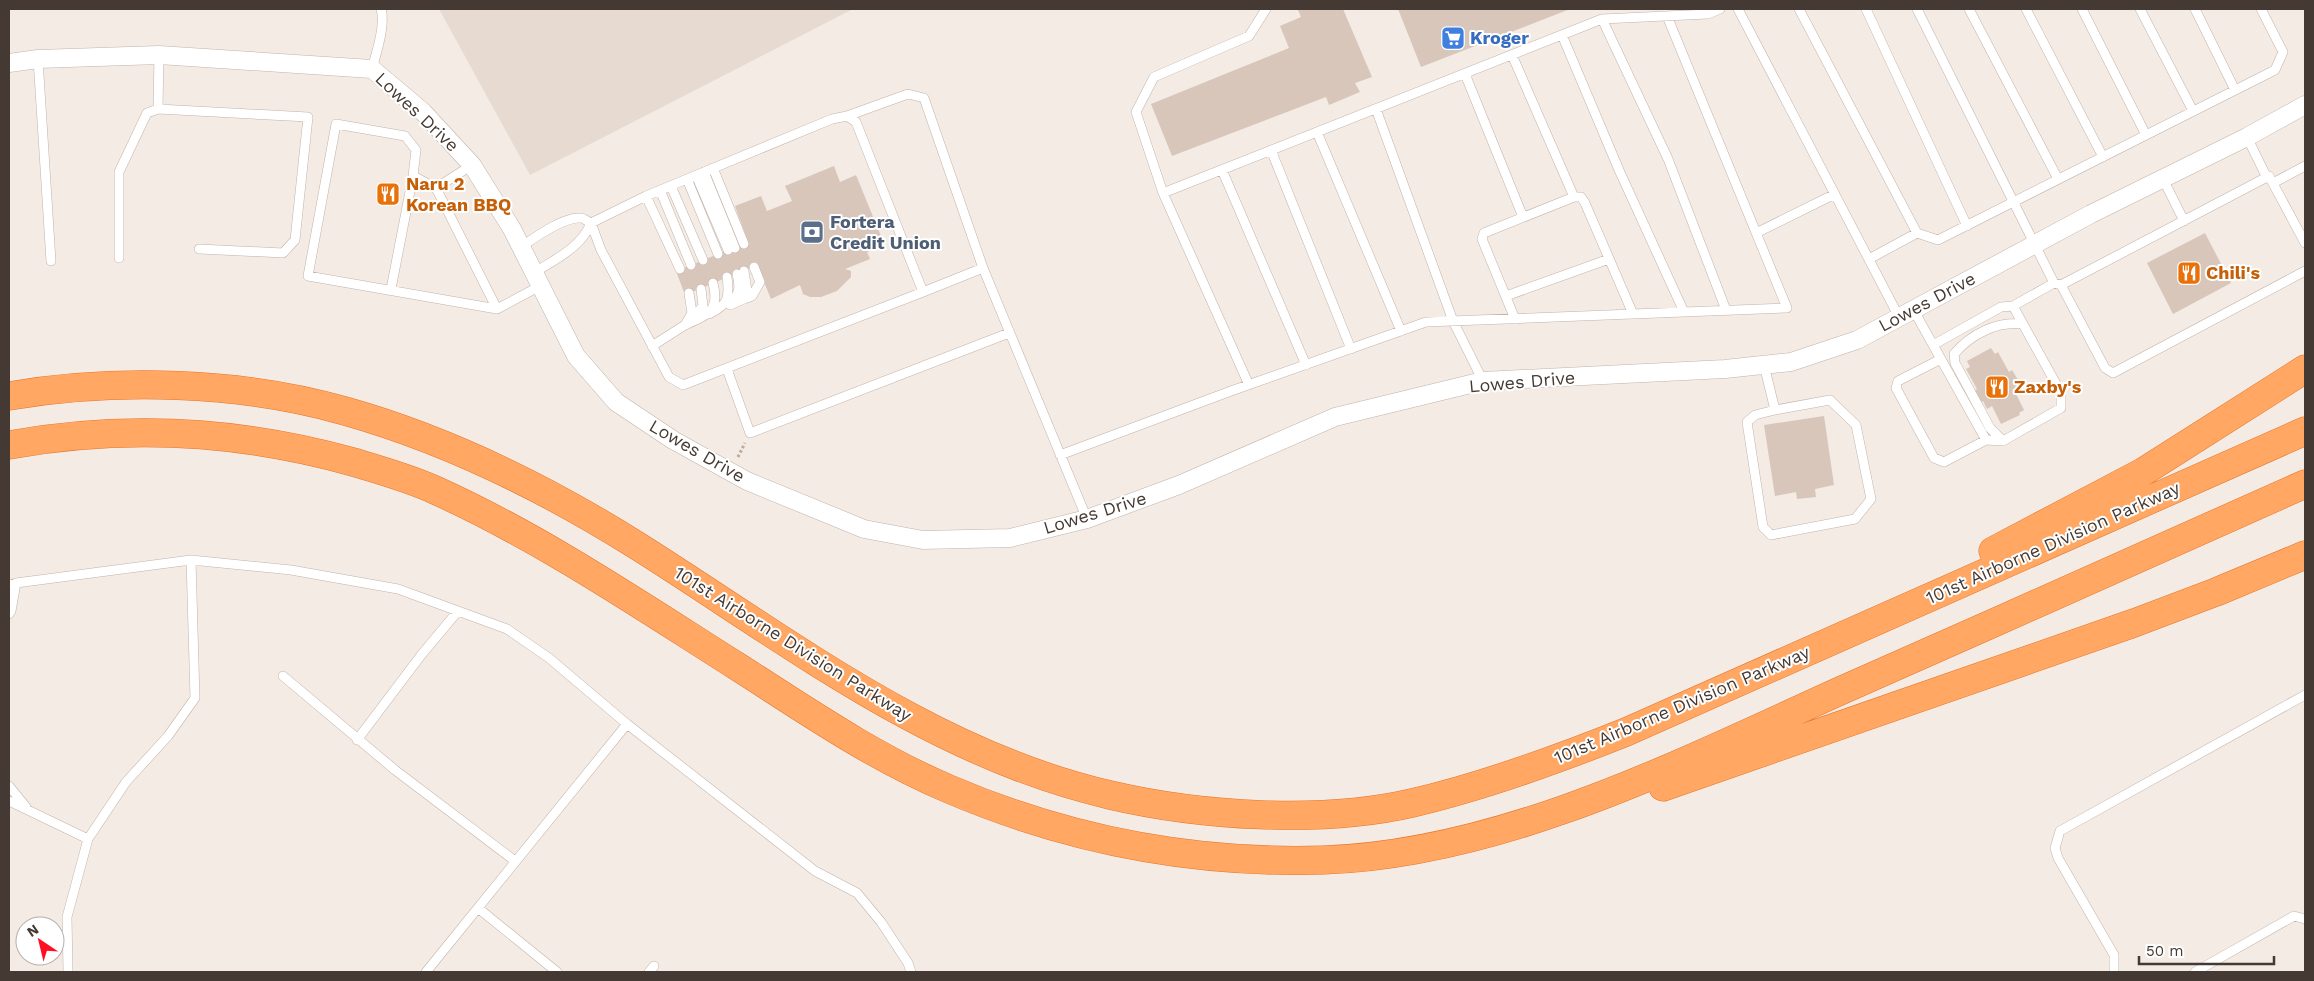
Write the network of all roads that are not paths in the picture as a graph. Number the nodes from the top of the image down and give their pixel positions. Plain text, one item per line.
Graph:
1 (381, 9) edge
2 (1266, 9) edge
3 (1720, 9) edge
4 (1738, 9) edge
5 (1799, 9) edge
6 (1866, 9) edge
7 (1917, 9) edge
8 (1969, 9) edge
9 (2026, 9) edge
10 (2082, 9) edge
11 (2140, 9) edge
12 (2195, 9) edge
13 (2263, 9) edge
14 (1680, 12) edge
15 (1651, 13) edge
16 (1667, 16) junction
17 (1602, 19) junction
18 (1562, 35) junction
19 (159, 55) junction
20 (1512, 55) junction
21 (38, 59) junction
22 (9, 63) edge
23 (372, 70) junction
24 (1465, 74) junction
25 (2235, 90) junction
26 (2305, 105) edge
27 (158, 108) junction
28 (1376, 108) junction
29 (2193, 111) junction
30 (847, 116) junction
31 (1317, 132) junction
32 (2146, 135) junction
33 (2247, 137) junction
34 (1271, 150) junction
35 (2103, 157) junction
36 (472, 165) junction
37 (2305, 166) edge
38 (1222, 170) junction
39 (700, 173) junction
40 (413, 176) junction
41 (2163, 179) junction
42 (2058, 180) junction
43 (2270, 180) junction
44 (671, 186) junction
45 (436, 188) junction
46 (660, 190) junction
47 (1163, 193) junction
48 (1835, 194) junction
49 (646, 196) junction
50 (1574, 197) junction
51 (2014, 202) junction
52 (1523, 217) junction
53 (2184, 221) junction
54 (591, 223) junction
55 (1967, 226) junction
56 (1756, 233) junction
57 (1917, 233) junction
58 (2305, 243) edge
59 (744, 244) dead end
60 (2034, 244) junction
61 (521, 247) junction
62 (199, 249) dead end
63 (731, 249) dead end
64 (718, 254) dead end
65 (119, 258) dead end
66 (1609, 259) junction
67 (1869, 259) junction
68 (703, 260) dead end
69 (51, 261) dead end
70 (691, 265) dead end
71 (754, 267) dead end
72 (983, 268) junction
73 (680, 269) dead end
74 (2305, 271) edge
75 (727, 277) dead end
76 (537, 279) junction
77 (713, 283) dead end
78 (2058, 284) junction
79 (700, 288) dead end
80 (391, 290) junction
81 (923, 292) junction
82 (690, 293) dead end
83 (1506, 296) junction
84 (744, 299) junction
85 (2013, 306) junction
86 (726, 307) junction
87 (497, 309) junction
88 (1726, 310) junction
89 (1684, 312) junction
90 (1906, 313) junction
91 (1633, 314) junction
92 (702, 318) junction
93 (1515, 319) junction
94 (1453, 321) junction
95 (2023, 324) junction
96 (685, 325) junction
97 (1401, 331) junction
98 (1009, 333) junction
99 (1933, 345) junction
100 (652, 346) junction
101 (1351, 349) junction
102 (1941, 358) junction
103 (1306, 365) junction
104 (1764, 365) junction
105 (727, 369) junction
106 (2305, 369) edge
107 (1483, 382) junction
108 (1248, 385) junction
109 (9, 396) edge
110 (1775, 410) junction
111 (2305, 431) edge
112 (1986, 440) junction
113 (2003, 441) junction
114 (9, 446) edge
115 (1060, 455) junction
116 (2305, 484) edge
117 (1087, 519) junction
118 (2305, 554) edge
119 (191, 560) junction
120 (12, 584) edge
121 (458, 611) junction
122 (9, 614) edge
123 (284, 676) dead end
124 (2305, 695) edge
125 (1706, 696) junction
126 (627, 724) junction
127 (357, 740) junction
128 (9, 786) edge
129 (9, 801) edge
130 (29, 810) junction
131 (1545, 816) junction
132 (88, 839) junction
133 (515, 861) junction
134 (478, 908) junction
135 (2305, 919) edge
136 (68, 972) edge
137 (426, 972) edge
138 (556, 972) edge
139 (911, 972) edge
140 (2114, 972) edge
141 (2194, 972) edge

1 - 23 lane
2 - 47 lane
3 - 14 lane
4 - 48 lane
5 - 57 lane
6 - 55 lane
7 - 51 lane
8 - 42 lane
9 - 35 lane
10 - 32 lane
11 - 29 lane
12 - 25 lane
13 - 25 lane
14 - 16 lane
15 - 16 lane
15 - 17 lane
16 - 56 lane
17 - 18 lane
17 - 88 lane
18 - 20 lane
18 - 89 lane
19 - 21 street, Lowes Drive
19 - 23 street, Lowes Drive
19 - 27 lane
20 - 24 lane
20 - 50 lane
21 - 22 street, Lowes Drive
21 - 69 lane
23 - 36 street, Lowes Drive
24 - 28 lane
24 - 52 lane
25 - 29 lane
26 - 33 street, Lowes Drive
27 - 62 lane
27 - 65 lane
28 - 31 lane
28 - 94 lane
29 - 32 lane
30 - 39 lane
30 - 72 lane
30 - 81 lane
31 - 34 lane
31 - 97 lane
32 - 35 lane
33 - 41 street, Lowes Drive
33 - 43 lane
34 - 38 lane
34 - 101 lane
35 - 42 lane
36 - 45 lane
36 - 61 street, Lowes Drive
37 - 43 lane
38 - 47 lane
38 - 103 lane
39 - 44 lane
39 - 59 lane
39 - 63 lane
39 - 64 lane
40 - 45 lane
40 - 80 lane
40 - 80 lane
41 - 53 lane
41 - 60 street, Lowes Drive
42 - 51 lane
43 - 53 lane
43 - 58 lane
44 - 46 lane
44 - 68 lane
45 - 87 lane
46 - 49 lane
46 - 70 lane
47 - 108 lane
48 - 56 lane
48 - 67 lane
49 - 54 lane
49 - 73 lane
50 - 52 lane
50 - 66 lane
51 - 55 lane
51 - 60 lane
52 - 83 lane
53 - 78 lane
54 - 61 lane
54 - 76 lane
54 - 100 lane
55 - 57 lane
56 - 88 lane
57 - 67 lane
60 - 78 lane
60 - 90 street, Lowes Drive
61 - 76 street, Lowes Drive
66 - 83 lane
66 - 91 lane
67 - 90 lane
71 - 84 lane
72 - 81 lane
72 - 98 lane
74 - 78 lane
75 - 86 lane
76 - 87 lane
76 - 117 street, Lowes Drive
77 - 92 lane
78 - 85 lane
79 - 96 lane
80 - 87 lane
81 - 105 lane
82 - 96 lane
83 - 93 lane
84 - 86 lane
84 - 86 lane
85 - 95 lane
85 - 99 lane
86 - 92 lane
88 - 89 lane
89 - 91 lane
90 - 99 lane
90 - 104 street, Lowes Drive
91 - 93 lane
92 - 96 lane
93 - 94 lane
94 - 97 lane
94 - 107 lane
95 - 113 lane
95 - 113 lane
96 - 100 lane
97 - 101 lane
98 - 105 lane
98 - 115 lane
99 - 102 lane
100 - 105 lane
101 - 103 lane
102 - 112 lane
102 - 112 lane
103 - 108 lane
104 - 107 street, Lowes Drive
104 - 110 lane
106 - 125 highway
107 - 117 street, Lowes Drive
108 - 115 lane
109 - 125 highway, 101st Airborne Division Parkway
110 - 110 lane
111 - 125 highway, 101st Airborne Division Parkway
112 - 113 lane
114 - 131 highway
115 - 117 lane
116 - 131 highway
118 - 131 highway
119 - 120 lane
119 - 121 lane
119 - 132 lane
120 - 122 lane
121 - 126 lane
121 - 127 lane
123 - 127 lane
124 - 140 lane
126 - 133 lane
126 - 139 lane
127 - 133 lane
128 - 130 lane
129 - 130 lane
130 - 132 lane
132 - 136 lane
133 - 134 lane
134 - 137 lane
134 - 138 lane
135 - 141 lane

